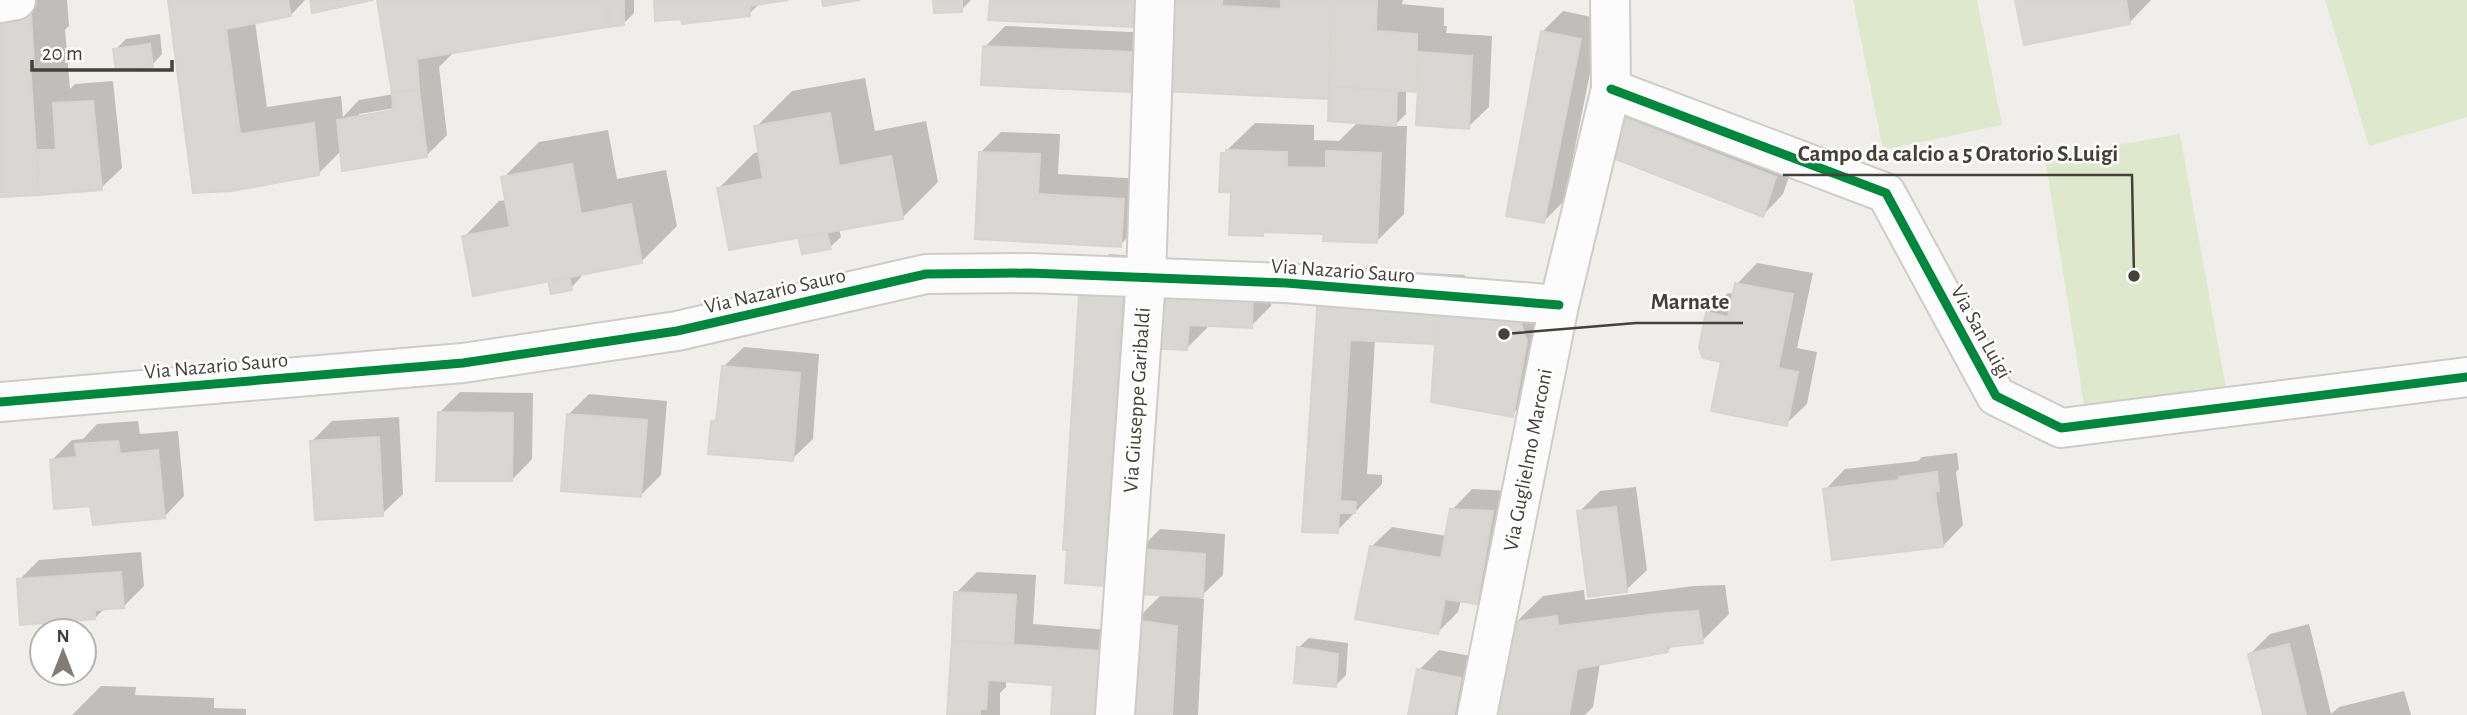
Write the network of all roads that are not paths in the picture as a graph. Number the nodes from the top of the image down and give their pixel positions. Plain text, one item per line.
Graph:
1 (16, 0) edge
2 (1155, 0) edge
3 (1610, 0) edge
4 (0, 3) edge
5 (1611, 89) junction
6 (1146, 278) junction
7 (1559, 305) junction
8 (2467, 377) edge
9 (0, 402) edge
10 (1115, 715) edge
11 (1477, 715) edge

1 - 4 street
2 - 6 street, Via Giuseppe Garibaldi
3 - 5 street, Via Guglielmo Marconi
5 - 7 street, Via Guglielmo Marconi
5 - 8 street, Via San Luigi
6 - 7 street, Via Nazario Sauro
6 - 9 street, Via Nazario Sauro
6 - 10 street, Via Giuseppe Garibaldi
7 - 11 street, Via Guglielmo Marconi

